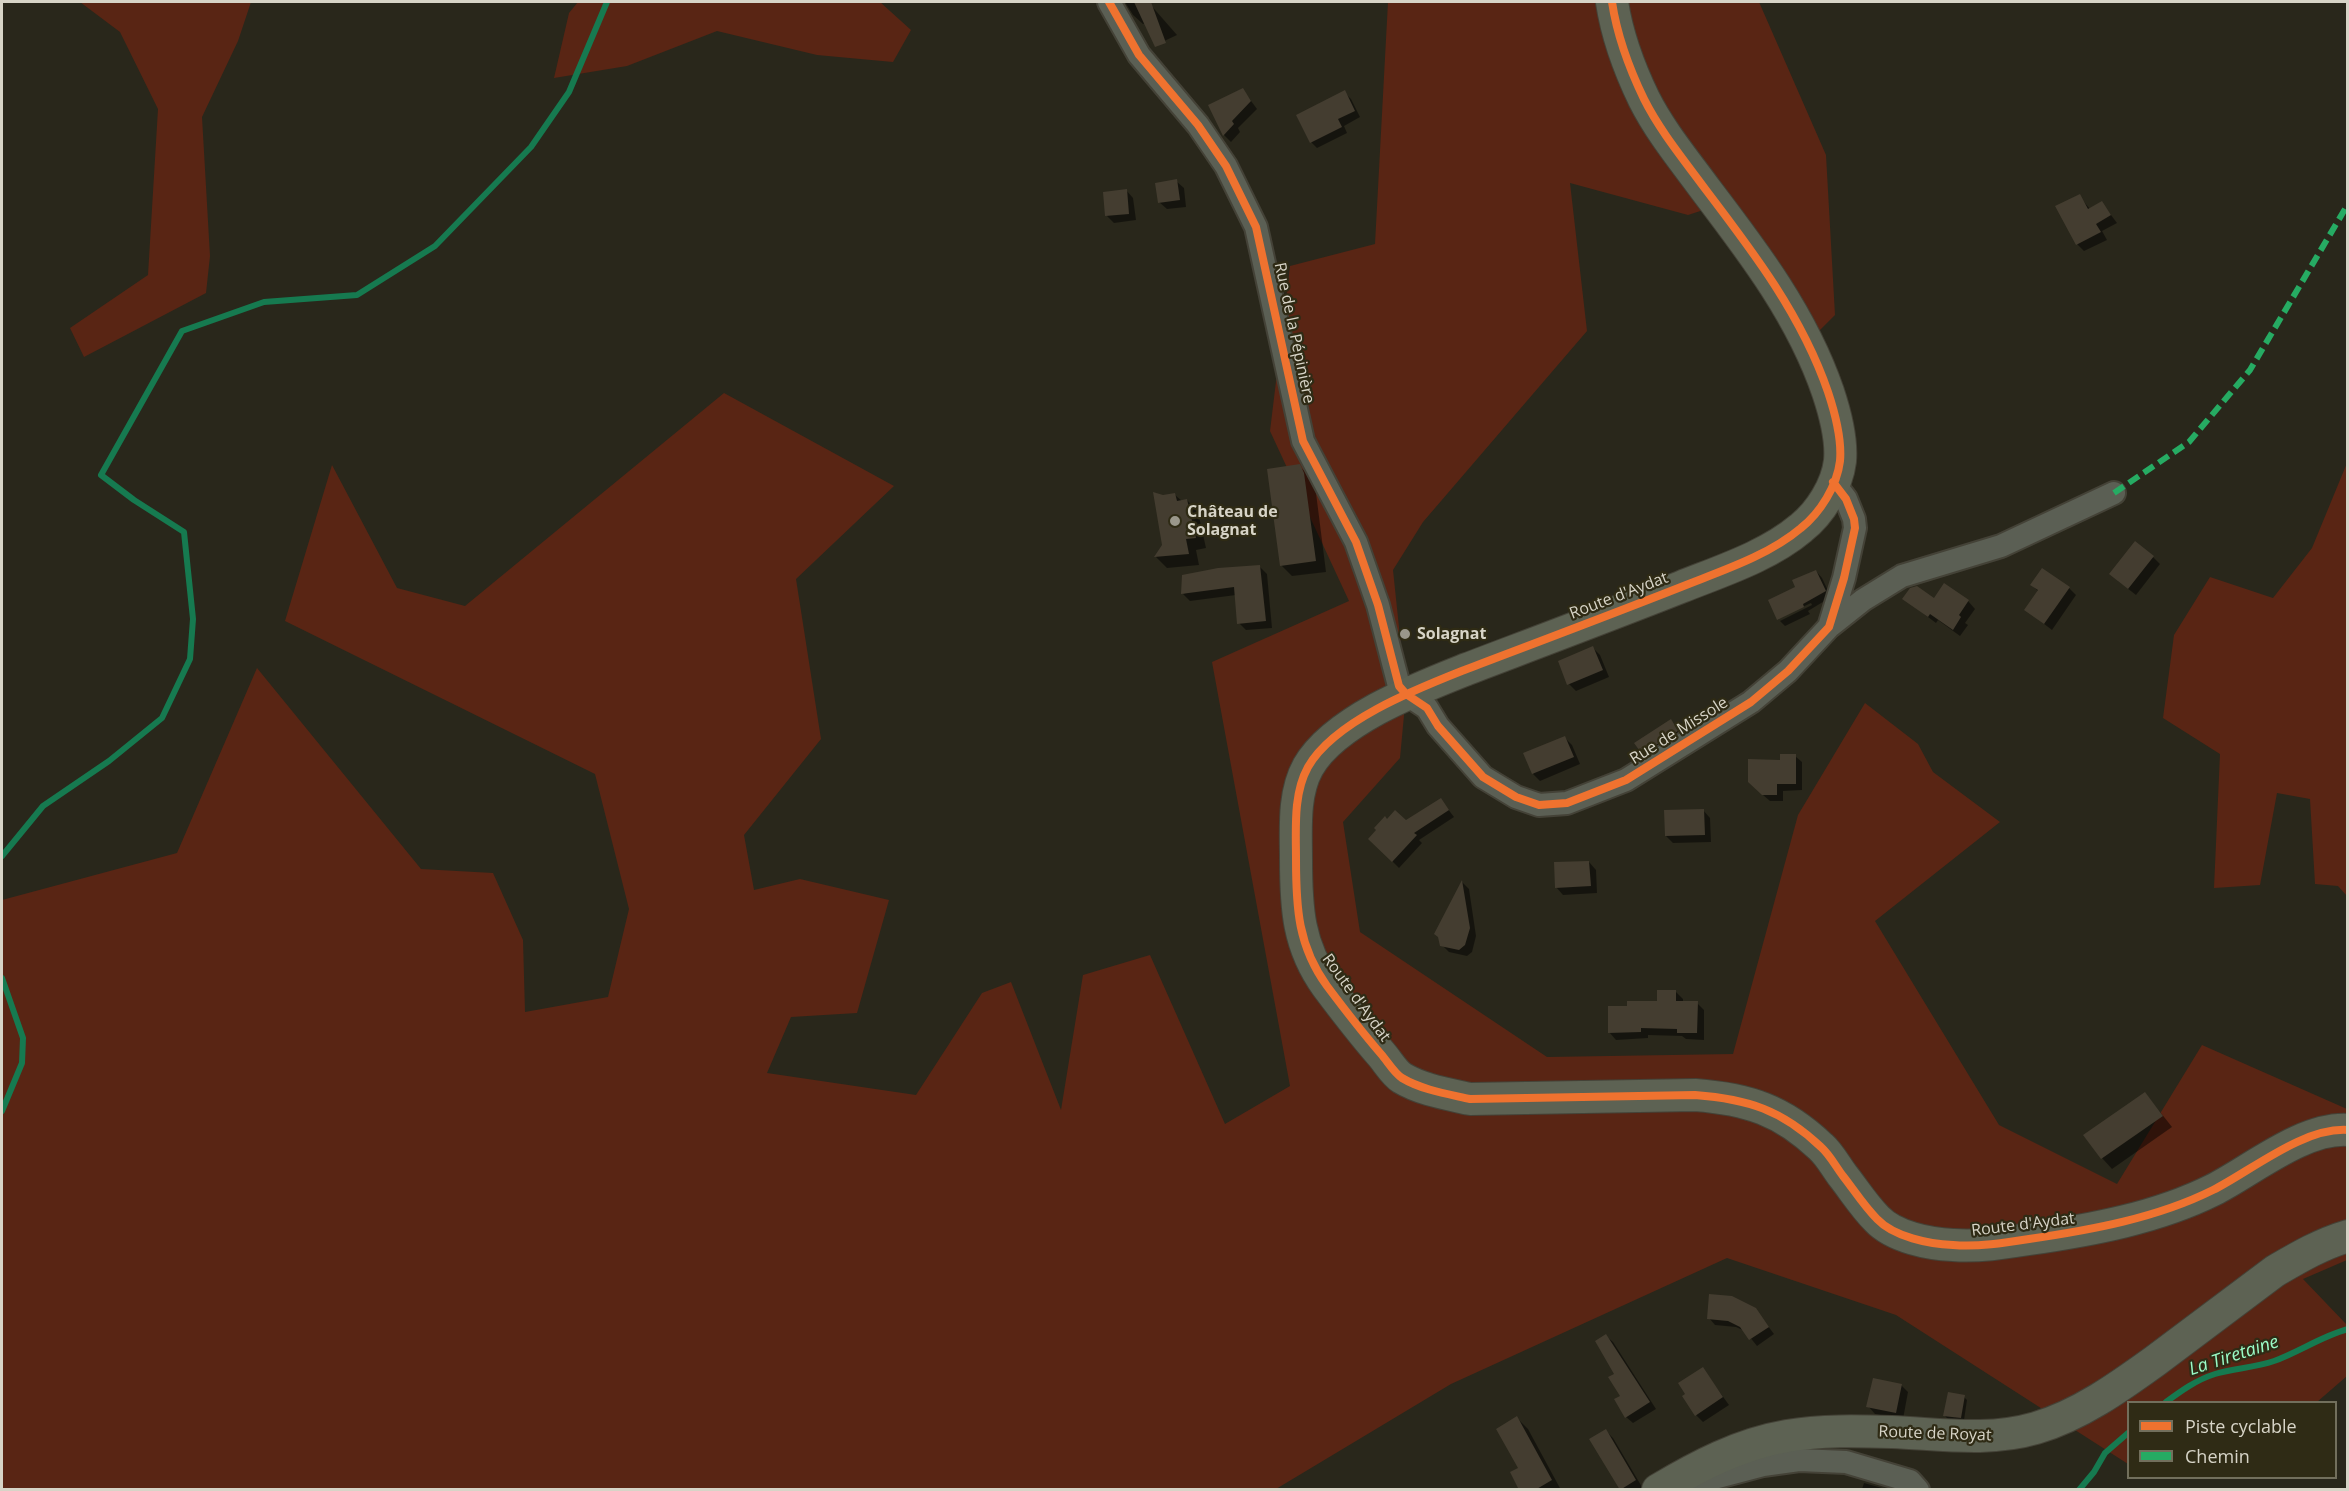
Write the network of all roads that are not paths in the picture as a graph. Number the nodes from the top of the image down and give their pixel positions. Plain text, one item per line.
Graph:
1 (1109, 2) edge
2 (1612, 2) edge
3 (1833, 482) junction
4 (2114, 493) dead end
5 (1829, 627) junction
6 (1406, 694) junction
7 (2348, 1130) edge
8 (2348, 1236) edge
9 (1686, 1473) junction
10 (1658, 1490) edge
11 (1918, 1490) edge

1 - 6 street, Rue de la Pépinière
2 - 3 main road, Route d'Aydat
3 - 5 street, Rue de Missole
3 - 6 main road, Route d'Aydat
4 - 5 street
5 - 6 street, Rue de Missole
6 - 7 main road, Route d'Aydat
8 - 9 main road, Route de Royat
9 - 10 main road, Route de Royat
9 - 11 street

